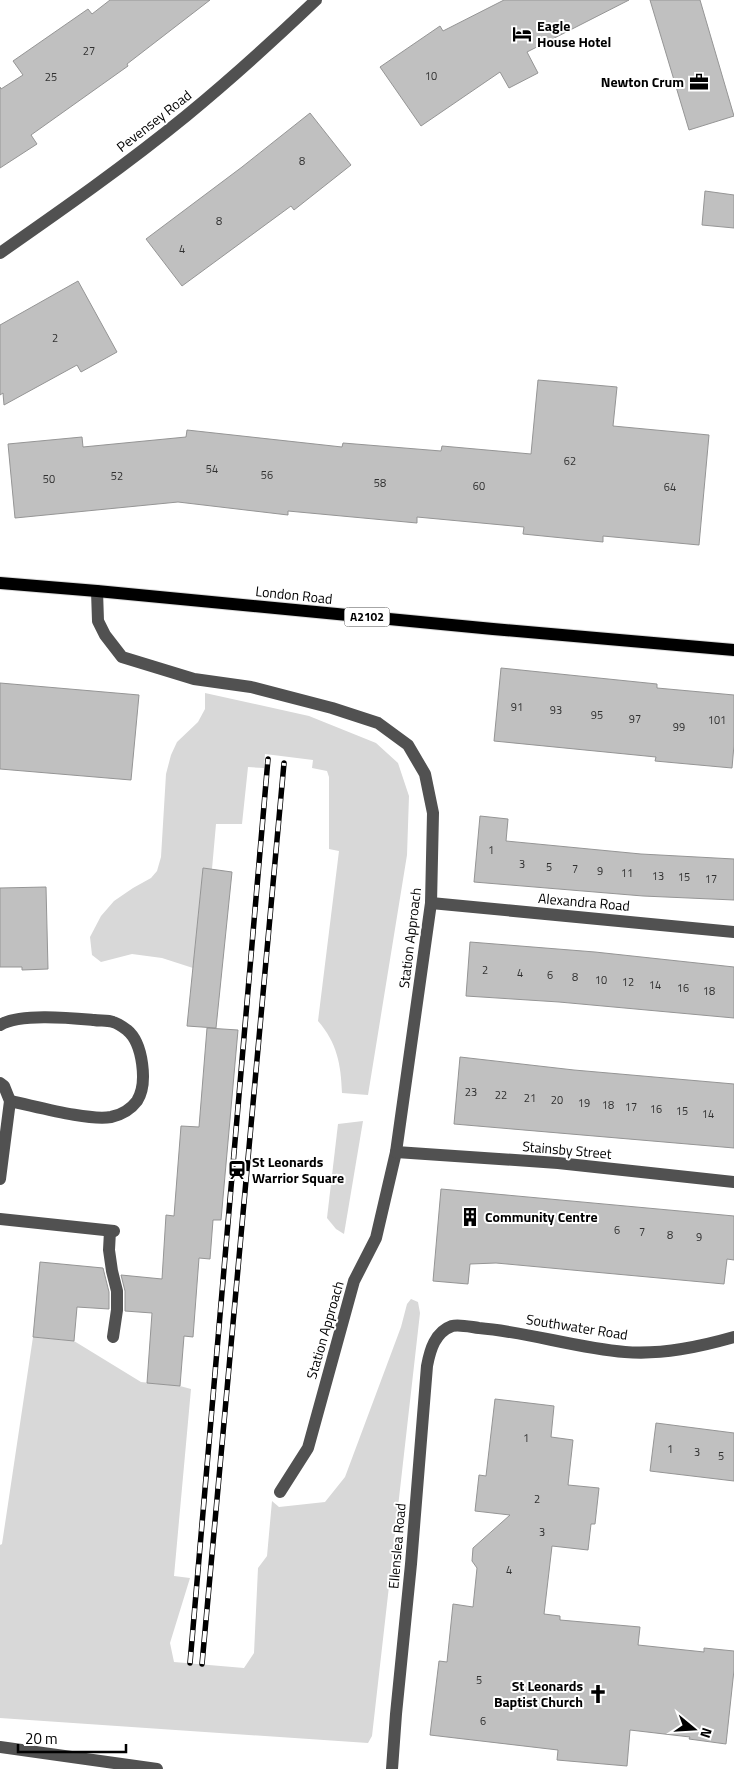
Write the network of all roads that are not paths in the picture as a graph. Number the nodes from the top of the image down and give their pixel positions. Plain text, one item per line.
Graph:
1 (316, 0) edge
2 (0, 253) edge
3 (0, 583) edge
4 (97, 591) junction
5 (734, 650) edge
6 (431, 903) junction
7 (734, 932) edge
8 (0, 1025) edge
9 (0, 1083) edge
10 (10, 1100) junction
11 (396, 1152) junction
12 (0, 1178) edge
13 (734, 1182) edge
14 (0, 1219) edge
15 (445, 1330) joint
16 (113, 1337) dead end
17 (734, 1337) edge
18 (280, 1492) dead end
19 (0, 1747) edge
20 (157, 1769) edge
21 (392, 1769) edge

1 - 2 street, Pevensey Road
3 - 4 main road, London Road / A2102
4 - 5 main road, London Road / A2102
4 - 6 street, Station Approach
6 - 7 street, Alexandra Road
6 - 11 street, Station Approach
8 - 10 street
9 - 10 street
10 - 12 street
11 - 13 street, Stainsby Street
11 - 18 street, Station Approach
14 - 16 street
15 - 17 street, Southwater Road
15 - 21 street, Ellenslea Road
19 - 20 street

